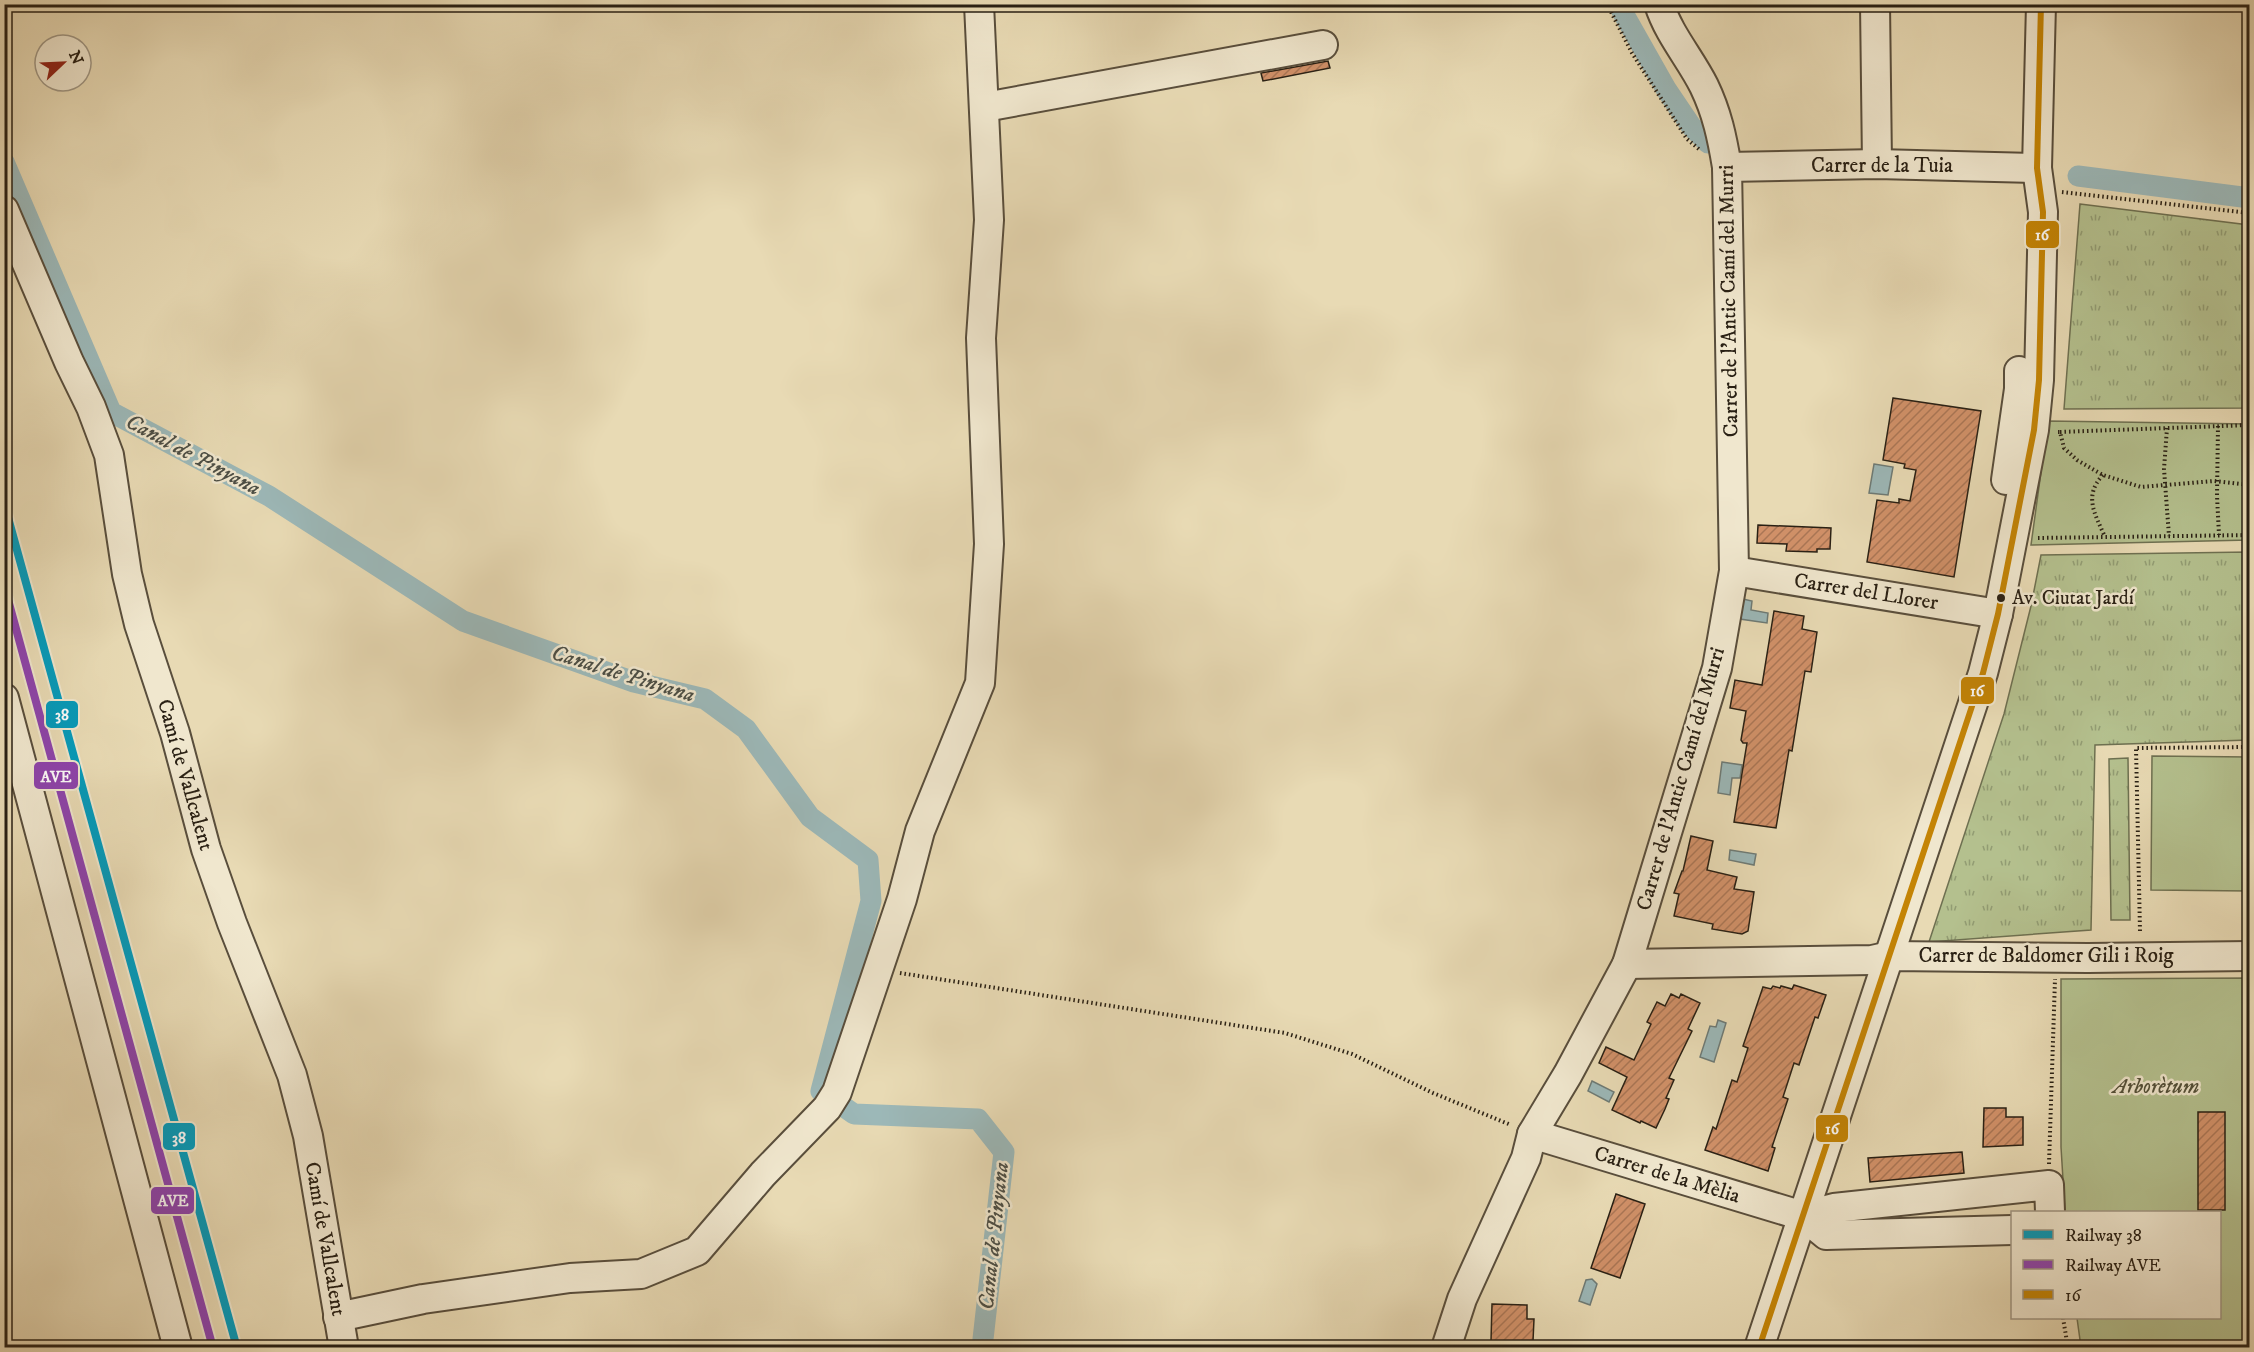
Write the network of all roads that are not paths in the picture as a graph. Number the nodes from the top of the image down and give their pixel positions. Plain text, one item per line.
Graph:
1 (979, 4) edge
2 (1659, 4) edge
3 (1875, 4) edge
4 (2024, 4) edge
5 (2041, 4) edge
6 (1323, 45) dead end
7 (985, 107) junction
8 (1877, 164) junction
9 (1727, 166) junction
10 (2033, 175) junction
11 (4, 210) edge
12 (1734, 571) junction
13 (1991, 613) junction
14 (4, 698) edge
15 (2250, 956) edge
16 (1881, 958) junction
17 (1627, 964) junction
18 (1532, 1134) junction
19 (2049, 1199) edge
20 (1796, 1214) junction
21 (2011, 1230) edge
22 (338, 1317) junction
23 (178, 1347) edge
24 (344, 1347) edge
25 (1446, 1347) edge
26 (1743, 1347) edge
27 (1760, 1347) edge

1 - 7 street
2 - 9 street, Carrer de l'Antic Camí del Murri
3 - 8 street
4 - 10 street
5 - 10 street
6 - 7 street
7 - 22 street
8 - 9 street, Carrer de la Tuia
8 - 10 street, Carrer de la Tuia
9 - 12 street, Carrer de l'Antic Camí del Murri
10 - 13 street
10 - 13 street
11 - 22 street, Camí de Vallcalent
12 - 13 street, Carrer del Llorer
12 - 17 street, Carrer de l'Antic Camí del Murri
13 - 16 street
14 - 23 street
15 - 16 street, Carrer de Baldomer Gili i Roig
16 - 17 street, Carrer de Baldomer Gili i Roig
16 - 20 street
17 - 18 street, Carrer de l'Antic Camí del Murri
18 - 20 street, Carrer de la Mèlia
18 - 25 street, Carrer de l'Antic Camí del Murri
19 - 20 street
20 - 21 street, Carrer de la Mèlia
20 - 26 street
20 - 27 street
22 - 24 street, Camí de Vallcalent

